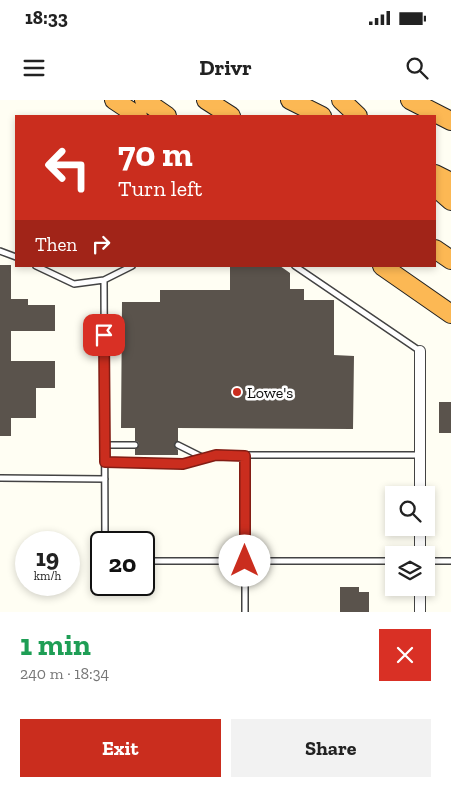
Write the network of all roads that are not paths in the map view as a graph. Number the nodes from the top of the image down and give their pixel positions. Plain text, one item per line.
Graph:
1 (114, 100) edge
2 (144, 100) edge
3 (206, 100) edge
4 (290, 100) edge
5 (341, 100) edge
6 (410, 100) edge
7 (136, 115) edge
8 (166, 115) edge
9 (229, 115) edge
10 (320, 115) edge
11 (357, 115) edge
12 (451, 121) edge
13 (436, 174) edge
14 (451, 182) edge
15 (436, 187) edge
16 (451, 201) edge
17 (436, 250) edge
18 (0, 251) edge
19 (15, 257) edge
20 (451, 260) edge
21 (38, 267) edge
22 (130, 267) edge
23 (296, 267) edge
24 (383, 267) edge
25 (104, 280) junction
26 (451, 314) edge
27 (420, 351) joint
28 (104, 445) junction
29 (135, 445) dead end
30 (178, 445) dead end
31 (420, 455) junction
32 (245, 456) junction
33 (204, 458) junction
34 (105, 462) junction
35 (0, 478) edge
36 (105, 479) junction
37 (420, 486) edge
38 (105, 531) edge
39 (155, 561) edge
40 (245, 561) junction
41 (385, 561) edge
42 (435, 561) edge
43 (451, 561) edge
44 (420, 596) edge
45 (245, 612) edge
46 (420, 612) edge

1 - 7 highway
2 - 8 highway
3 - 9 highway
4 - 10 highway
5 - 11 highway
6 - 12 highway
13 - 14 highway
15 - 16 highway
17 - 20 highway
18 - 19 lane
21 - 25 lane
22 - 25 lane
23 - 27 lane
24 - 26 highway
25 - 28 lane
27 - 31 street
28 - 29 lane
28 - 34 lane
30 - 33 lane
31 - 32 lane
31 - 37 street
32 - 33 lane
32 - 40 lane
33 - 34 lane
34 - 36 lane
35 - 36 lane
36 - 38 lane
39 - 40 lane
40 - 41 lane
40 - 45 lane
42 - 43 lane
44 - 46 street

